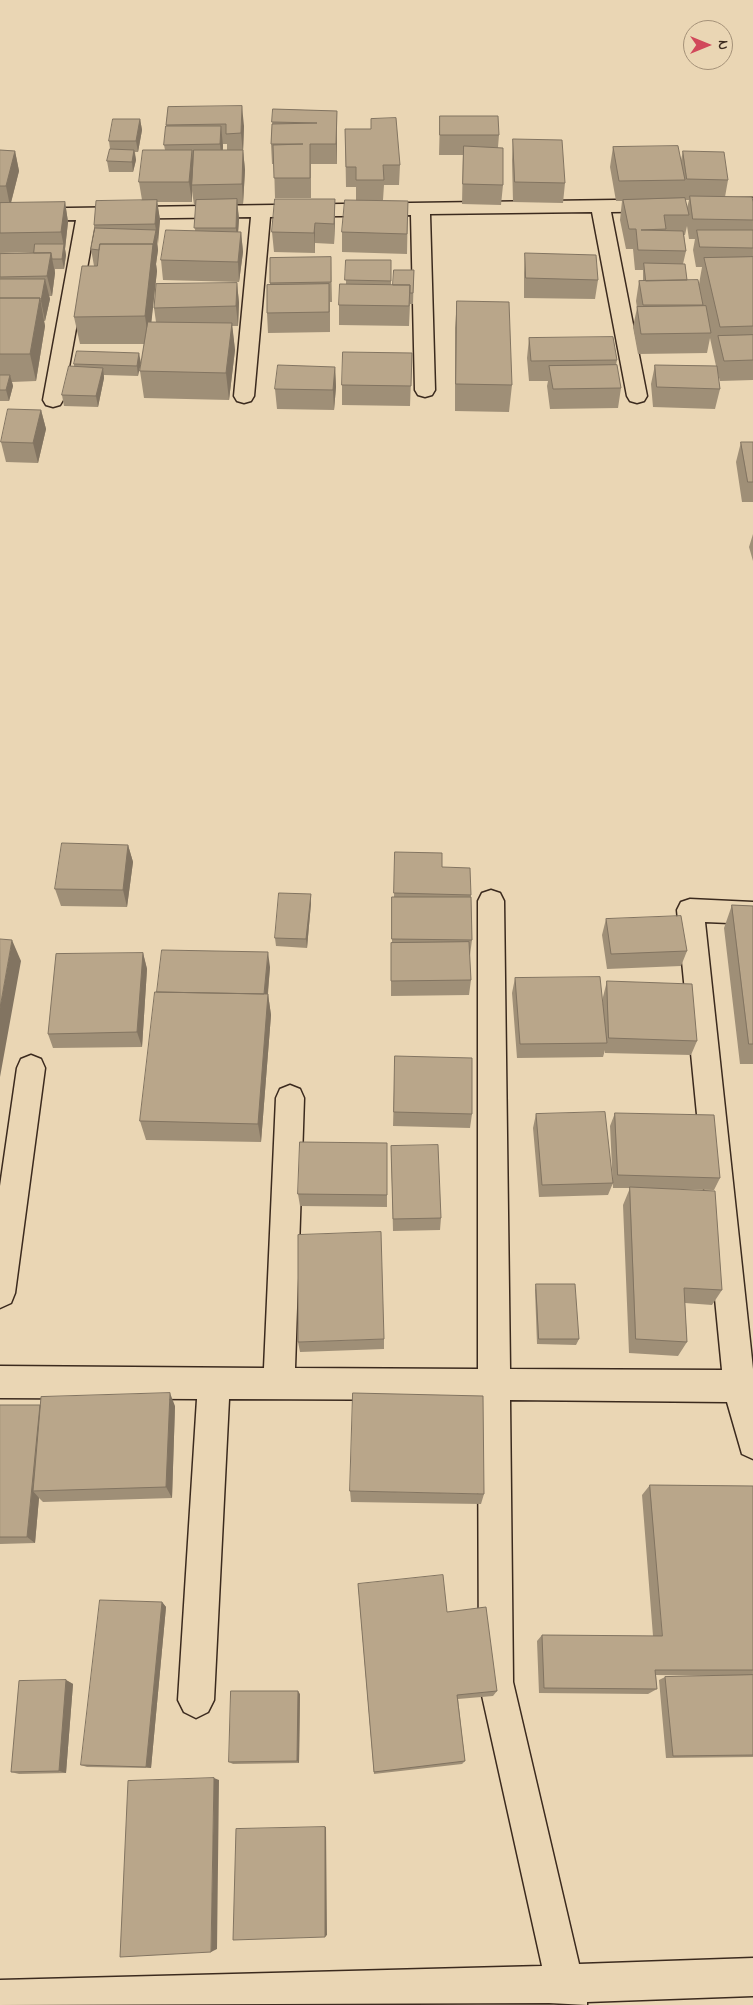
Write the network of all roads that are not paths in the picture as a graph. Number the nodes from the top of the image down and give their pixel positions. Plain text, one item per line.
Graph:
1 (753, 204) edge
2 (600, 206) junction
3 (420, 208) junction
4 (261, 211) junction
5 (87, 214) junction
6 (0, 215) edge
7 (425, 390) dead end
8 (244, 396) dead end
9 (637, 396) dead end
10 (53, 400) dead end
11 (491, 901) dead end
12 (753, 913) edge
13 (32, 1068) dead end
14 (290, 1098) dead end
15 (0, 1293) edge
16 (0, 1382) edge
17 (214, 1383) junction
18 (280, 1384) junction
19 (493, 1384) junction
20 (746, 1386) edge
21 (753, 1443) edge
22 (196, 1700) dead end
23 (753, 1977) edge
24 (567, 1995) edge
25 (288, 1998) edge
26 (0, 1999) edge

1 - 2 street
2 - 3 street
2 - 9 street
3 - 4 street
3 - 7 street
4 - 5 street
4 - 8 street
5 - 6 street
5 - 10 street
11 - 19 street
12 - 20 street
13 - 15 street
14 - 18 street
16 - 17 street
17 - 18 street
17 - 22 street
18 - 19 street
19 - 20 street
19 - 24 street
20 - 21 street
23 - 24 street
24 - 25 street
25 - 26 street

